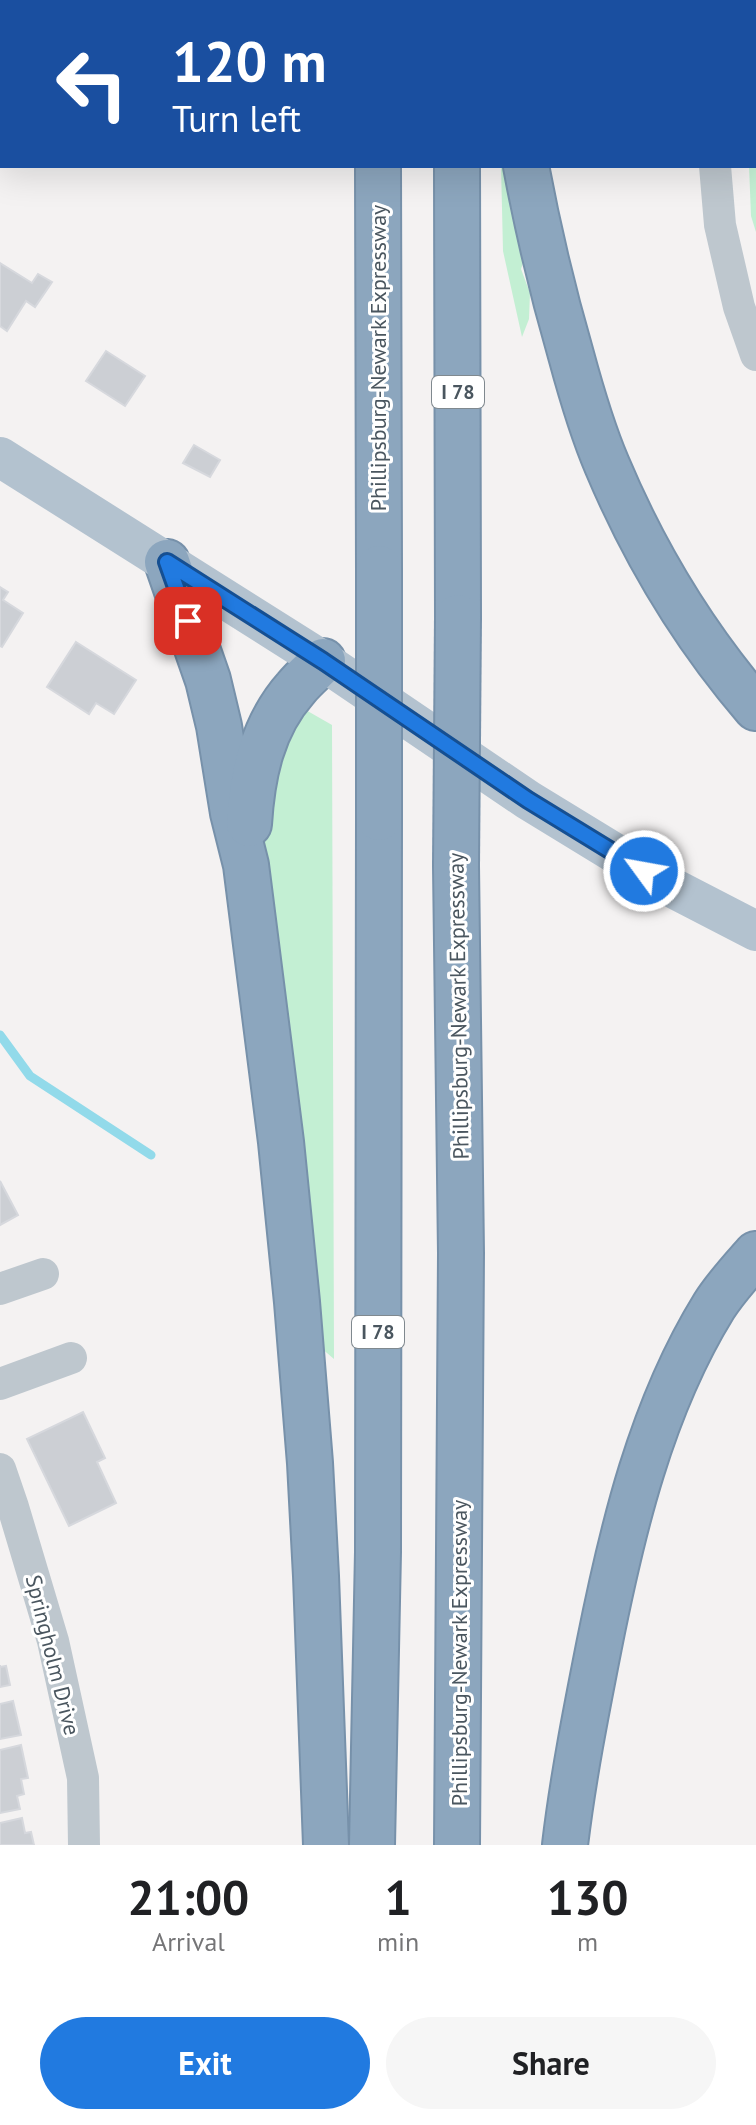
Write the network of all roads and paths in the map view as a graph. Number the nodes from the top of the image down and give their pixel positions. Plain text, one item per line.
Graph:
1 (378, 168) edge
2 (457, 168) edge
3 (526, 168) edge
4 (715, 168) edge
5 (756, 355) edge
6 (0, 457) edge
7 (167, 562) junction
8 (323, 661) junction
9 (756, 708) edge
10 (246, 865) junction
11 (756, 931) edge
12 (756, 1254) edge
13 (43, 1274) dead end
14 (0, 1289) edge
15 (71, 1358) dead end
16 (0, 1384) edge
17 (0, 1469) edge
18 (84, 1845) edge
19 (326, 1845) edge
20 (372, 1845) edge
21 (457, 1845) edge
22 (565, 1845) edge

1 - 20 highway, Phillipsburg-Newark Expressway / I 78, bridge
2 - 21 highway, Phillipsburg-Newark Expressway / I 78, bridge
3 - 9 highway
4 - 5 street
6 - 7 main road
7 - 8 main road
7 - 10 highway
8 - 10 highway
8 - 11 main road
10 - 19 highway
12 - 22 highway
13 - 14 street
15 - 16 street
17 - 18 street, Springholm Drive

